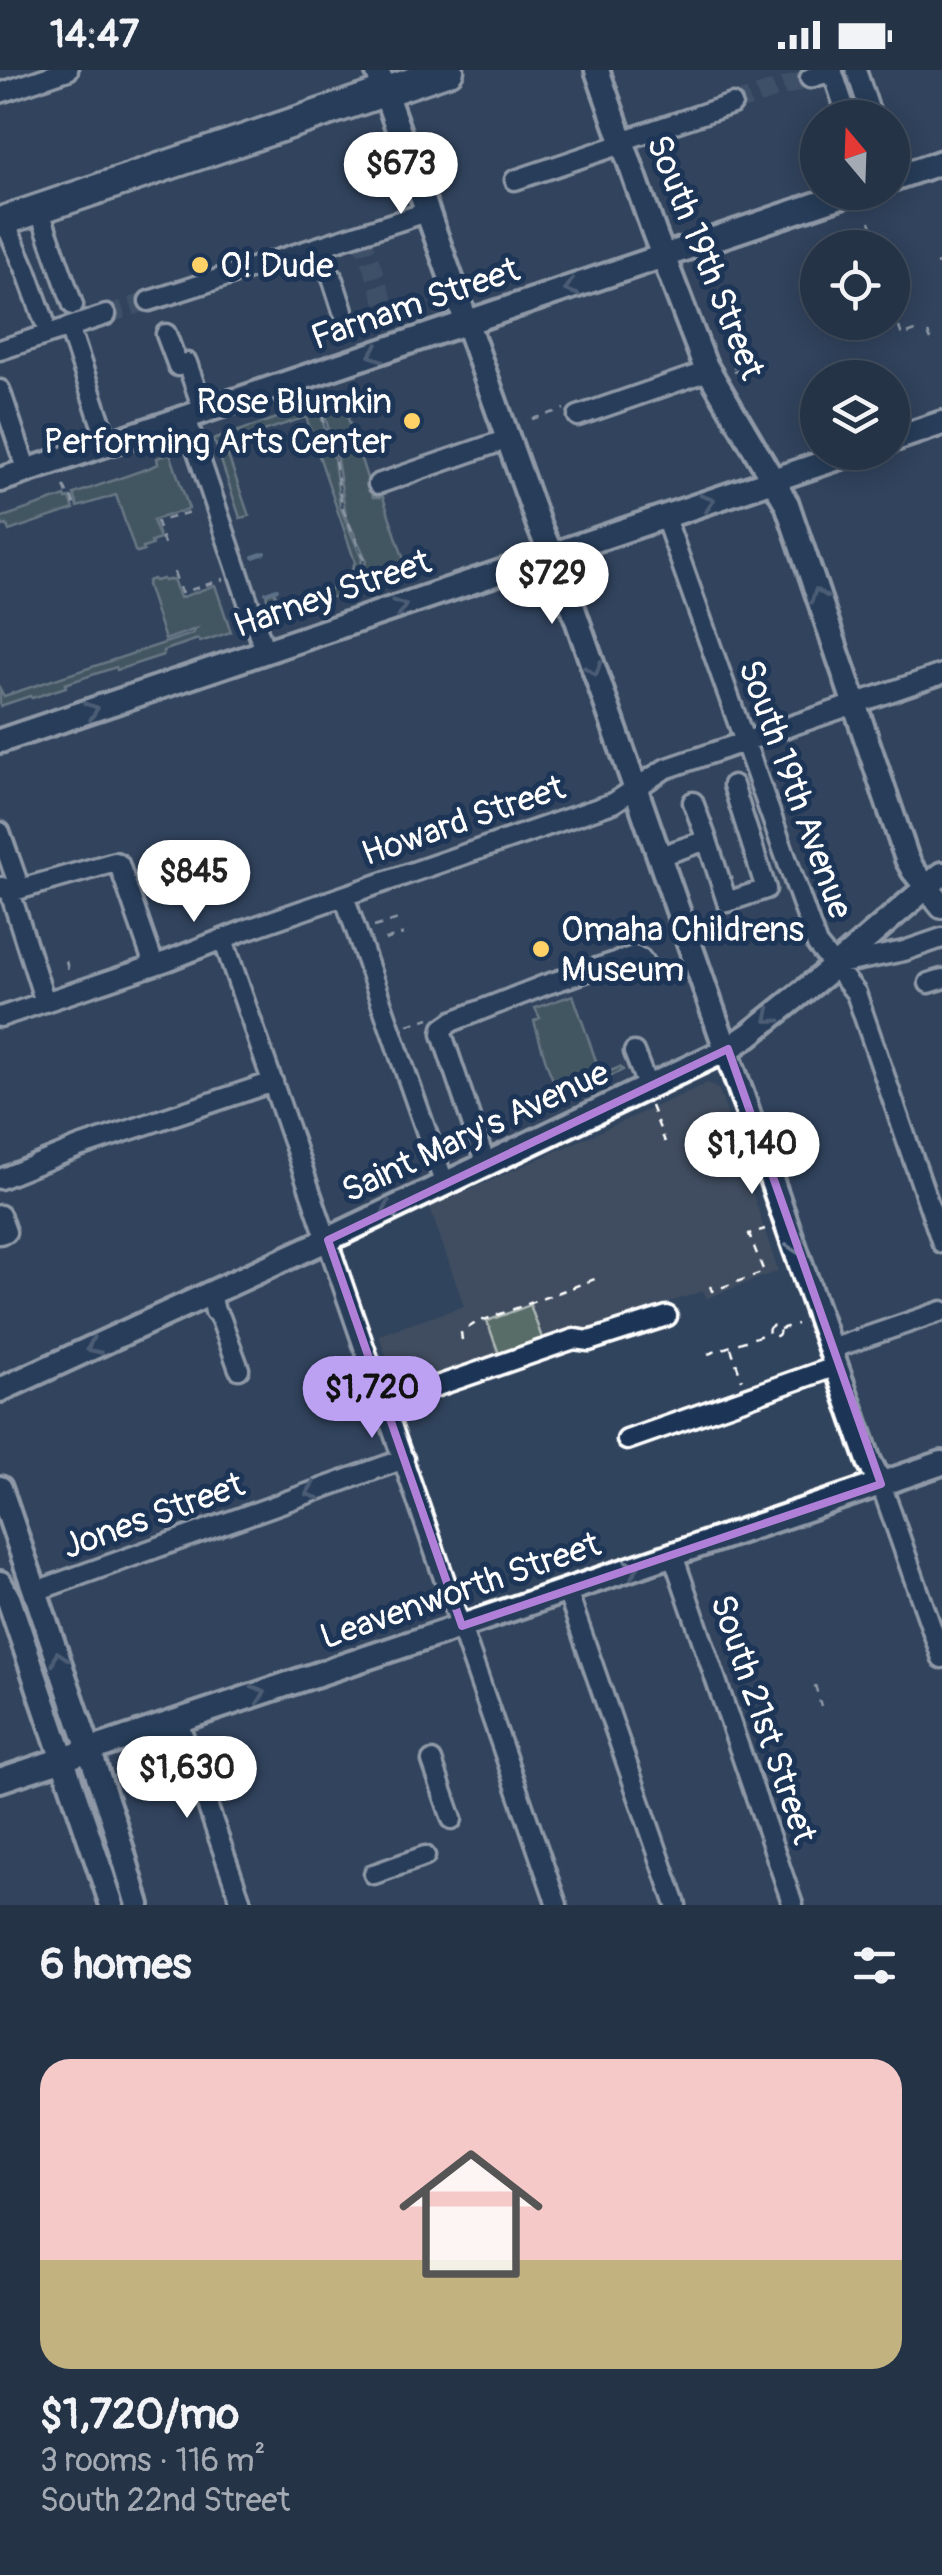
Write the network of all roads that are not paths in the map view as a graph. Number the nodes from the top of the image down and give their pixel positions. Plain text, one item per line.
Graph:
1 (68, 70) edge
2 (450, 70) edge
3 (597, 70) edge
4 (856, 70) edge
5 (836, 71) edge
6 (810, 78) dead end
7 (381, 81) edge
8 (0, 93) edge
9 (843, 100) edge
10 (866, 100) edge
11 (732, 104) tunnel mouth
12 (621, 142) junction
13 (942, 162) edge
14 (910, 173) edge
15 (515, 180) dead end
16 (40, 208) junction
17 (800, 210) edge
18 (427, 212) junction
19 (2, 221) edge
20 (664, 256) junction
21 (332, 277) dead end
22 (149, 301) tunnel mouth
23 (73, 305) dead end
24 (344, 311) dead end
25 (106, 315) tunnel mouth
26 (44, 320) dead end
27 (467, 323) junction
28 (69, 326) junction
29 (166, 334) dead end
30 (0, 350) edge
31 (708, 371) junction
32 (0, 390) edge
33 (574, 411) road end
34 (195, 415) junction
35 (942, 424) edge
36 (910, 434) edge
37 (508, 439) junction
38 (108, 444) junction
39 (803, 470) edge
40 (28, 471) junction
41 (0, 480) edge
42 (774, 480) junction
43 (378, 484) dead end
44 (665, 517) junction
45 (552, 555) junction
46 (265, 652) junction
47 (942, 674) edge
48 (855, 704) junction
49 (744, 741) junction
50 (0, 742) edge
51 (733, 786) dead end
52 (637, 789) junction
53 (693, 802) dead end
54 (0, 832) edge
55 (707, 840) junction
56 (660, 856) junction
57 (934, 880) edge
58 (10, 889) edge
59 (344, 896) junction
60 (942, 906) edge
61 (223, 938) junction
62 (942, 938) edge
63 (645, 965) dead end
64 (154, 966) junction
65 (835, 966) junction
66 (45, 1002) junction
67 (0, 1017) edge
68 (728, 1049) junction
69 (634, 1052) dead end
70 (273, 1082) junction
71 (649, 1097) junction
72 (486, 1165) junction
73 (0, 1178) edge
74 (445, 1185) junction
75 (0, 1214) edge
76 (0, 1234) edge
77 (328, 1240) junction
78 (942, 1243) edge
79 (211, 1293) junction
80 (942, 1311) edge
81 (667, 1316) dead end
82 (834, 1358) junction
83 (239, 1370) dead end
84 (0, 1390) edge
85 (385, 1404) junction
86 (627, 1440) dead end
87 (404, 1460) junction
88 (942, 1462) edge
89 (880, 1484) junction
90 (0, 1488) edge
91 (674, 1554) junction
92 (36, 1590) junction
93 (568, 1590) junction
94 (3, 1596) edge
95 (462, 1626) junction
96 (942, 1658) edge
97 (178, 1721) junction
98 (90, 1750) junction
99 (63, 1759) junction
100 (432, 1762) dead end
101 (0, 1780) edge
102 (452, 1819) dead end
103 (425, 1856) dead end
104 (374, 1874) dead end
105 (112, 1905) edge
106 (138, 1905) edge
107 (242, 1905) edge
108 (557, 1905) edge
109 (676, 1905) edge
110 (794, 1905) edge

1 - 8 street
2 - 7 highway
3 - 12 main road, South 19th Street
4 - 10 street
5 - 6 street
5 - 9 street
7 - 16 highway
7 - 18 main road
11 - 12 street
12 - 15 street
12 - 20 main road, South 19th Street
13 - 14 main road
16 - 19 highway
16 - 23 street
17 - 20 main road, Farnam Street
18 - 22 street
18 - 27 main road
19 - 26 street
20 -> 27 main road, Farnam Street
20 - 31 main road, South 19th Street
21 - 24 street
25 - 28 street
27 -> 34 main road, Farnam Street
27 - 37 main road
28 - 30 street
28 - 38 street
29 - 34 street
31 - 33 street
31 - 42 main road, South 19th Street
32 - 40 street
34 - 38 main road, Farnam Street
34 - 46 street
35 - 36 main road
37 - 43 street
37 - 45 main road
38 - 40 main road, Farnam Street
39 - 42 main road, Harney Street
40 - 41 main road, Farnam Street
44 -> 42 main road, Harney Street
48 -> 42 main road, South 19th Street
44 - 45 main road, Harney Street
44 - 49 street, South 19th Avenue
46 -> 45 main road, Harney Street
45 -> 52 main road
50 -> 46 main road, Harney Street
47 - 48 street, Howard Street
48 - 49 street, Howard Street
48 - 57 main road, South 19th Street
49 - 52 street, Howard Street
49 - 65 street, South 19th Avenue
51 - 55 street
52 - 56 main road
52 - 59 street, Howard Street
53 - 55 street
54 - 58 street
55 - 56 street
56 - 68 main road
57 - 60 main road, South 19th Street
57 - 65 main road, Saint Mary's Avenue
58 - 64 street
58 - 66 street
59 - 61 street, Howard Street
59 - 74 street
61 - 64 street, Howard Street
61 - 70 street
62 - 65 street
63 - 72 street
64 - 66 street, Howard Street
65 -> 68 main road, Saint Mary's Avenue
65 - 78 street, South 19th Avenue
66 - 67 street, Howard Street
68 - 71 main road, Saint Mary's Avenue
68 -> 82 main road
69 - 71 street
70 - 73 street
70 - 77 street
71 - 72 main road, Saint Mary's Avenue
72 - 74 main road, Saint Mary's Avenue
74 -> 77 main road, Saint Mary's Avenue
75 - 76 street
77 - 79 main road, Saint Mary's Avenue
77 - 85 street
79 - 83 street
79 -> 84 main road, Saint Mary's Avenue
80 - 82 street
81 - 85 street
82 - 86 street
82 - 89 main road
85 - 87 street
87 -> 92 street, Jones Street
87 - 95 street
88 - 89 main road, Leavenworth Street
89 - 91 main road, Leavenworth Street
89 - 96 street
90 - 92 main road
93 -> 91 main road, Leavenworth Street
91 - 110 street, South 21st Street
98 -> 92 main road
93 - 95 main road, Leavenworth Street
93 - 109 street
94 - 99 main road
97 -> 95 main road, Leavenworth Street
95 - 108 street
97 - 98 main road, Leavenworth Street
97 - 107 street
98 - 99 main road, Leavenworth Street
98 - 106 main road
99 - 101 main road, Leavenworth Street
99 - 105 main road
100 - 102 street
103 - 104 street

